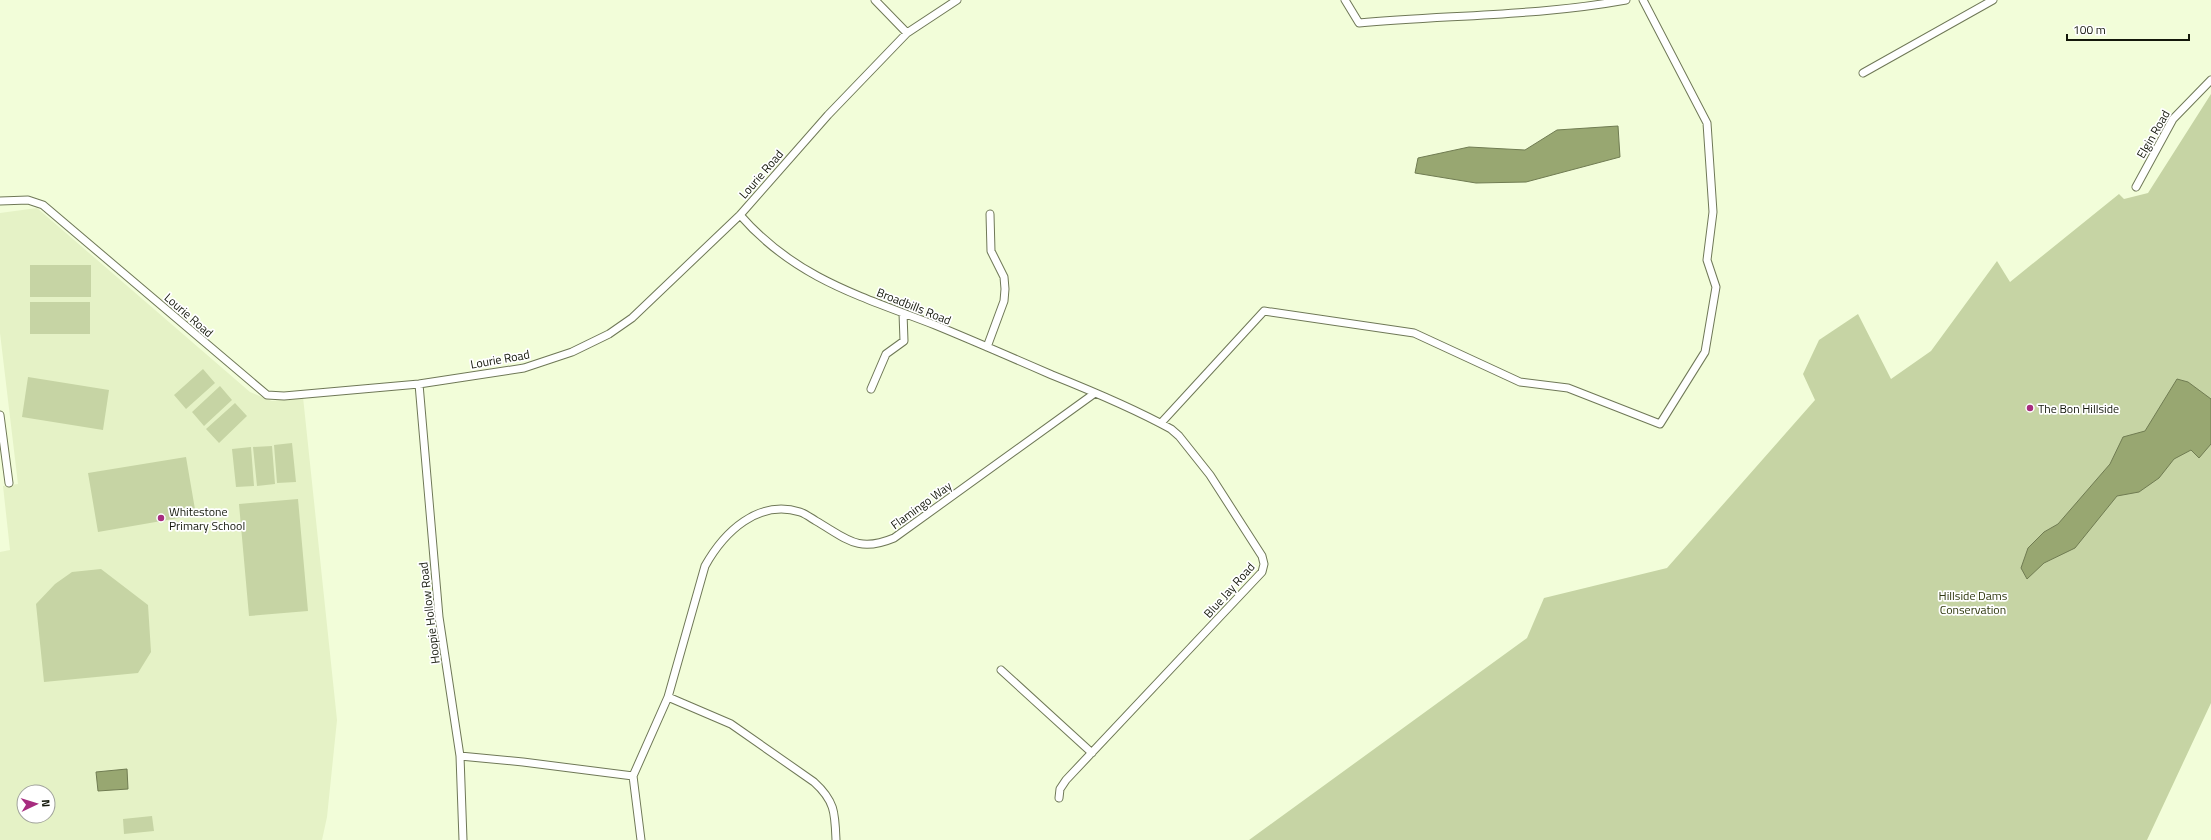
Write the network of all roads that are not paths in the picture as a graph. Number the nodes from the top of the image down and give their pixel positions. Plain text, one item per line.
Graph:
1 (875, 0) edge
2 (957, 0) edge
3 (1345, 0) edge
4 (1626, 0) edge
5 (1643, 0) edge
6 (1993, 0) edge
7 (907, 33) junction
8 (1863, 73) dead end
9 (2211, 80) edge
10 (2136, 186) dead end
11 (0, 201) edge
12 (990, 214) dead end
13 (740, 215) junction
14 (903, 313) junction
15 (987, 347) junction
16 (419, 384) junction
17 (871, 389) dead end
18 (1095, 393) junction
19 (0, 415) edge
20 (1161, 423) junction
21 (9, 483) dead end
22 (1001, 670) dead end
23 (668, 697) junction
24 (1092, 753) junction
25 (460, 756) junction
26 (633, 776) junction
27 (1059, 798) dead end
28 (463, 840) edge
29 (641, 840) edge
30 (836, 840) edge

1 - 7 street
2 - 7 street, Lourie Road
3 - 4 street
5 - 20 street
6 - 8 street
7 - 13 street, Lourie Road
9 - 10 street, Elgin Road
11 - 16 street, Lourie Road
12 - 15 street
13 - 14 street, Broadbills Road
13 - 16 street, Lourie Road
14 - 15 street, Broadbills Road
14 - 17 street
15 - 18 street, Broadbills Road
16 - 25 street, Hoopie Hollow Road
18 - 20 street, Blue Jay Road
18 - 23 street, Flamingo Way
19 - 21 street
20 - 24 street, Blue Jay Road
22 - 24 street
23 - 26 street, Flamingo Way
23 - 30 street
24 - 27 street, Blue Jay Road
25 - 26 street
25 - 28 street, Hoopie Hollow Road
26 - 29 street

